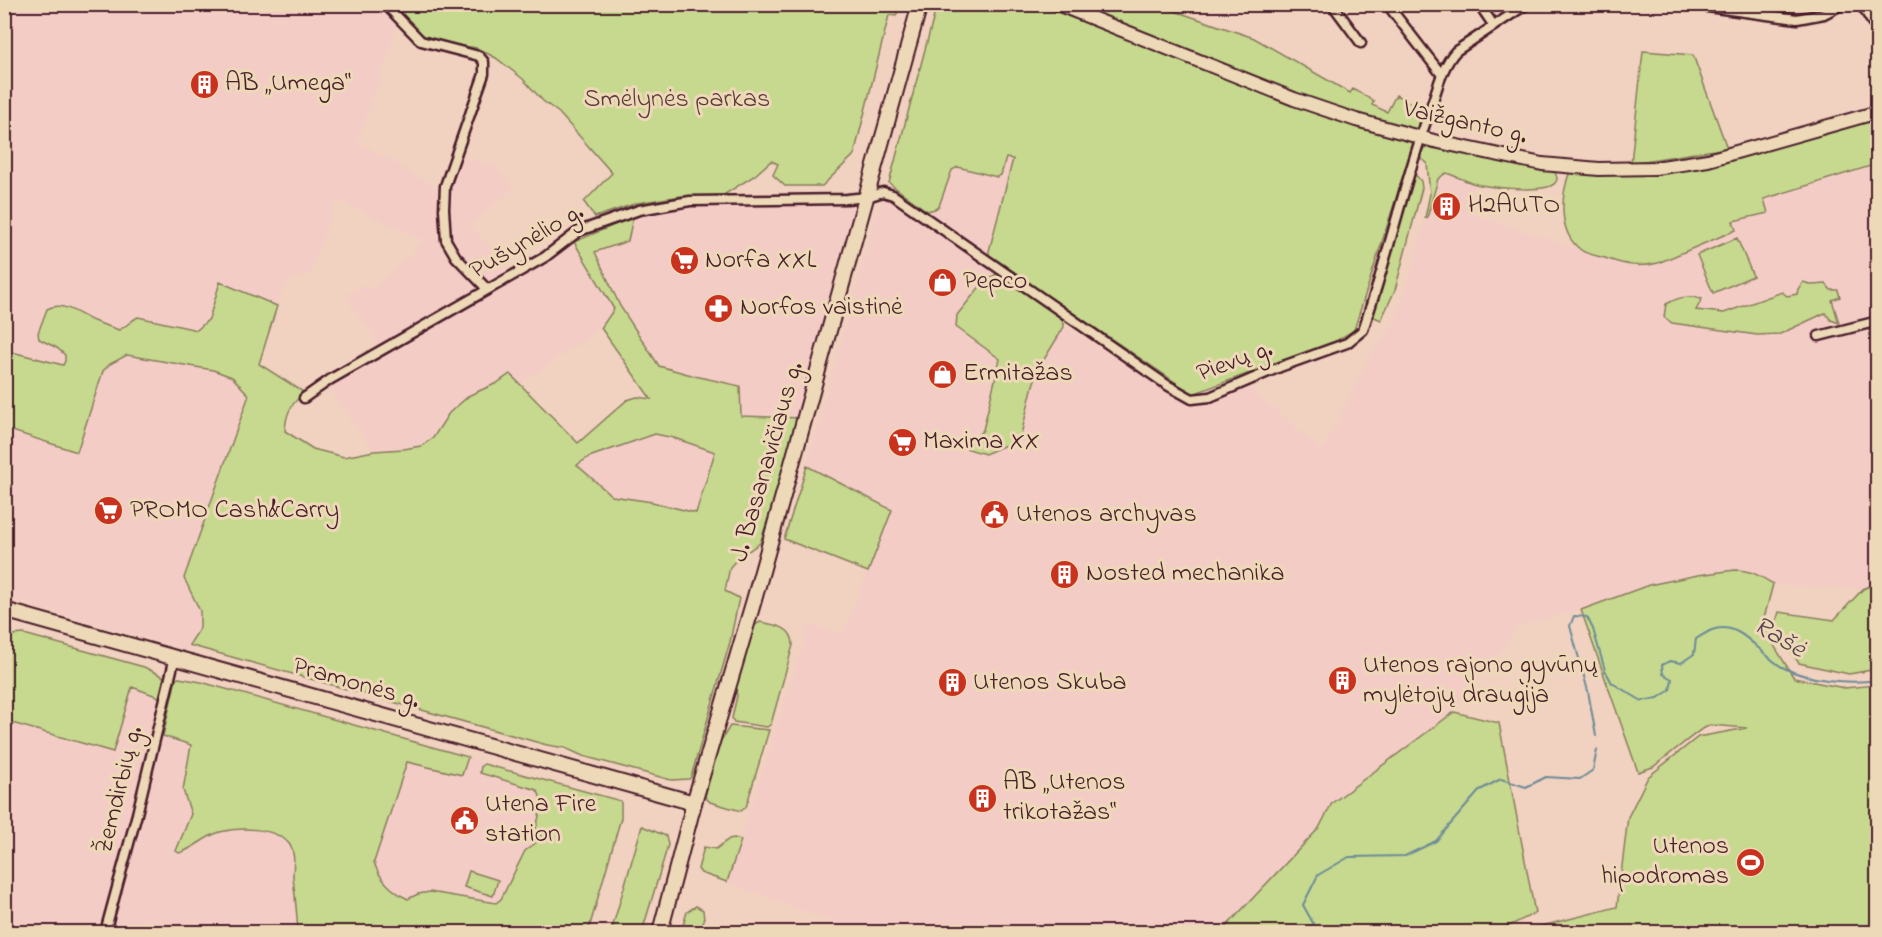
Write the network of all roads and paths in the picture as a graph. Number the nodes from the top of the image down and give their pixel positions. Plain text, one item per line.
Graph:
1 (385, 4) edge
2 (921, 4) edge
3 (1057, 4) edge
4 (1332, 4) edge
5 (1387, 4) edge
6 (1479, 4) edge
7 (1527, 4) edge
8 (1685, 4) edge
9 (1843, 4) edge
10 (1860, 4) edge
11 (1494, 26) junction
12 (1878, 32) edge
13 (1361, 43) dead end
14 (1442, 75) junction
15 (1878, 112) edge
16 (1420, 136) junction
17 (867, 197) junction
18 (487, 289) junction
19 (1878, 321) edge
20 (1819, 336) dead end
21 (304, 398) dead end
22 (4, 610) edge
23 (175, 657) junction
24 (694, 803) junction
25 (105, 933) edge
26 (660, 933) edge

1 - 18 street
2 - 17 main road, J. Basanavičiaus g.
3 - 16 main road, Vaižganto g.
4 - 13 street
5 - 14 street
6 - 11 street
7 - 11 street
8 - 9 street
10 - 12 street
11 - 14 street
14 - 16 street
15 - 16 main road, Vaižganto g.
16 - 17 street, Pievų g.
17 - 18 street, Pušynėlio g.
17 - 24 main road, J. Basanavičiaus g.
18 - 21 street, Pušynėlio g.
19 - 20 street
22 - 23 main road, Pramonės g.
23 - 24 main road, Pramonės g.
23 - 25 street, Žemdirbių g.
24 - 26 main road, J. Basanavičiaus g.

